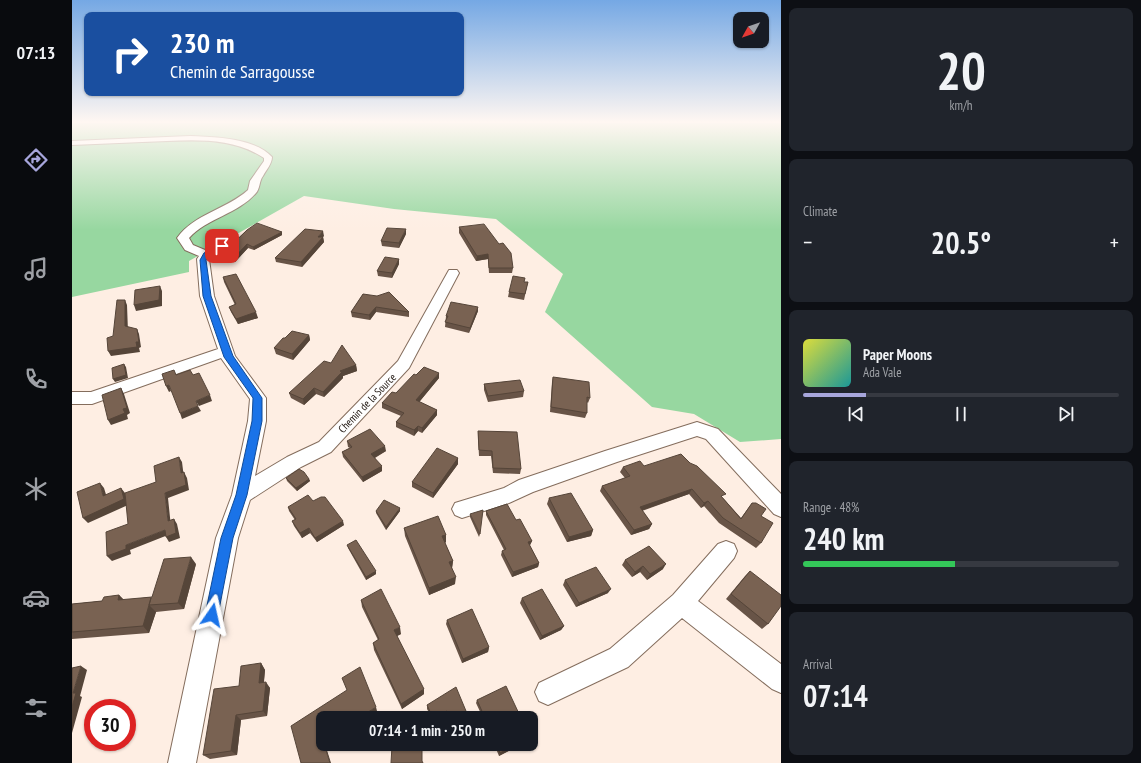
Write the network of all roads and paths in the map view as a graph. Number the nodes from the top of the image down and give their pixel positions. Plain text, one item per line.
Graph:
1 (268, 159) edge
2 (453, 273) dead end
3 (226, 351) junction
4 (72, 398) edge
5 (242, 495) junction
6 (781, 508) edge
7 (462, 509) dead end
8 (726, 551) dead end
9 (681, 603) junction
10 (781, 680) edge
11 (548, 692) dead end
12 (182, 763) edge

1 - 3 street
2 - 5 street, Chemin de la Source
3 - 4 street
3 - 5 street
5 - 12 street
6 - 7 street
8 - 9 street
9 - 10 street
9 - 11 street

